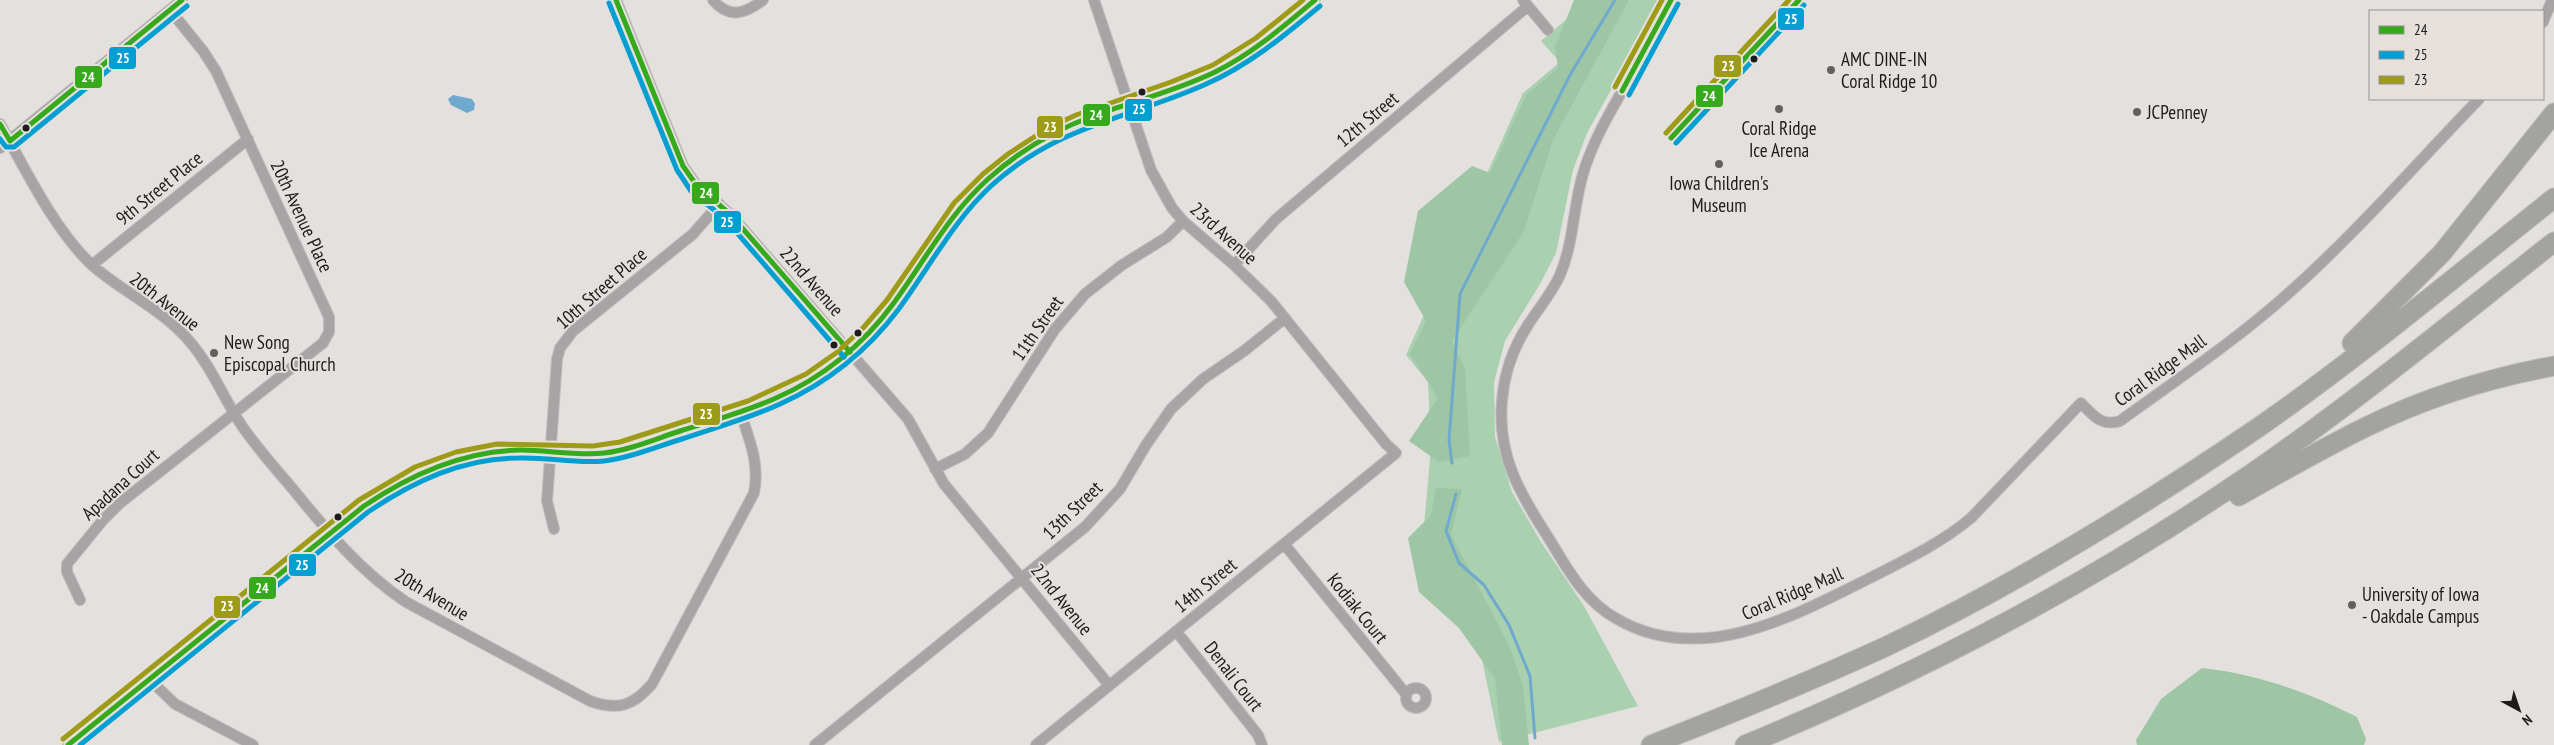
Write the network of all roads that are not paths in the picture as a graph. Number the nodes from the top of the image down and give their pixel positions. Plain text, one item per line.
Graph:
1 (182, 0) edge
2 (616, 0) edge
3 (713, 0) edge
4 (763, 0) edge
5 (1094, 0) edge
6 (1315, 0) edge
7 (1672, 0) edge
8 (2552, 0) edge
9 (1526, 3) edge
10 (170, 10) junction
11 (2544, 20) edge
12 (1548, 30) dead end
13 (2478, 100) edge
14 (1128, 104) junction
15 (2554, 113) edge
16 (0, 124) edge
17 (248, 139) junction
18 (10, 141) junction
19 (0, 148) edge
20 (2554, 198) edge
21 (719, 204) junction
22 (1183, 221) junction
23 (2554, 242) edge
24 (92, 265) junction
25 (1234, 265) junction
26 (1285, 318) junction
27 (850, 352) junction
28 (2554, 366) edge
29 (740, 411) junction
30 (234, 414) junction
31 (550, 452) junction
32 (1396, 453) joint
33 (935, 469) junction
34 (2188, 475) junction
35 (554, 529) dead end
36 (330, 534) junction
37 (1284, 544) junction
38 (2092, 574) junction
39 (1022, 578) junction
40 (80, 600) dead end
41 (1176, 631) junction
42 (149, 679) junction
43 (1109, 685) junction
44 (1406, 694) dead end
45 (68, 745) edge
46 (253, 745) edge
47 (815, 745) edge
48 (1036, 745) edge
49 (1262, 745) edge
50 (1650, 745) edge
51 (1745, 745) edge

1 - 10 street
2 - 21 street, 22nd Avenue
3 - 4 street
5 - 14 street, 23rd Avenue
6 - 14 street
7 - 13 street, Coral Ridge Mall
8 - 11 street
9 - 12 street
9 - 25 street, 12th Street
10 - 17 street, 20th Avenue Place
10 - 18 street
14 - 22 street, 23rd Avenue
14 - 27 street
15 - 34 highway
16 - 18 street, 20th Avenue
17 - 24 street, 9th Street Place
17 - 30 street, 20th Avenue Place
18 - 19 street
18 - 24 street, 20th Avenue
20 - 34 highway
21 - 27 street, 22nd Avenue
21 - 31 street, 10th Street Place
22 - 25 street, 23rd Avenue
22 - 33 street, 11th Street
23 - 38 highway
24 - 30 street, 20th Avenue
25 - 26 street, 23rd Avenue
26 - 32 street, 23rd Avenue
26 - 39 street, 13th Street
27 - 29 street
27 - 33 street, 22nd Avenue
28 - 38 highway
29 - 31 street
29 - 36 street, 20th Avenue
30 - 36 street, 20th Avenue
30 - 40 street, Apadana Court
31 - 35 street, 10th Street Place
31 - 36 street
32 - 37 street, 14th Street
33 - 39 street, 22nd Avenue
34 - 50 highway
36 - 42 street
37 - 41 street, 14th Street
37 - 44 street, Kodiak Court
38 - 51 highway
39 - 43 street, 22nd Avenue
39 - 47 street, 13th Street
41 - 43 street, 14th Street
41 - 49 street, Denali Court
42 - 45 street
42 - 46 street
43 - 48 street, 14th Street

